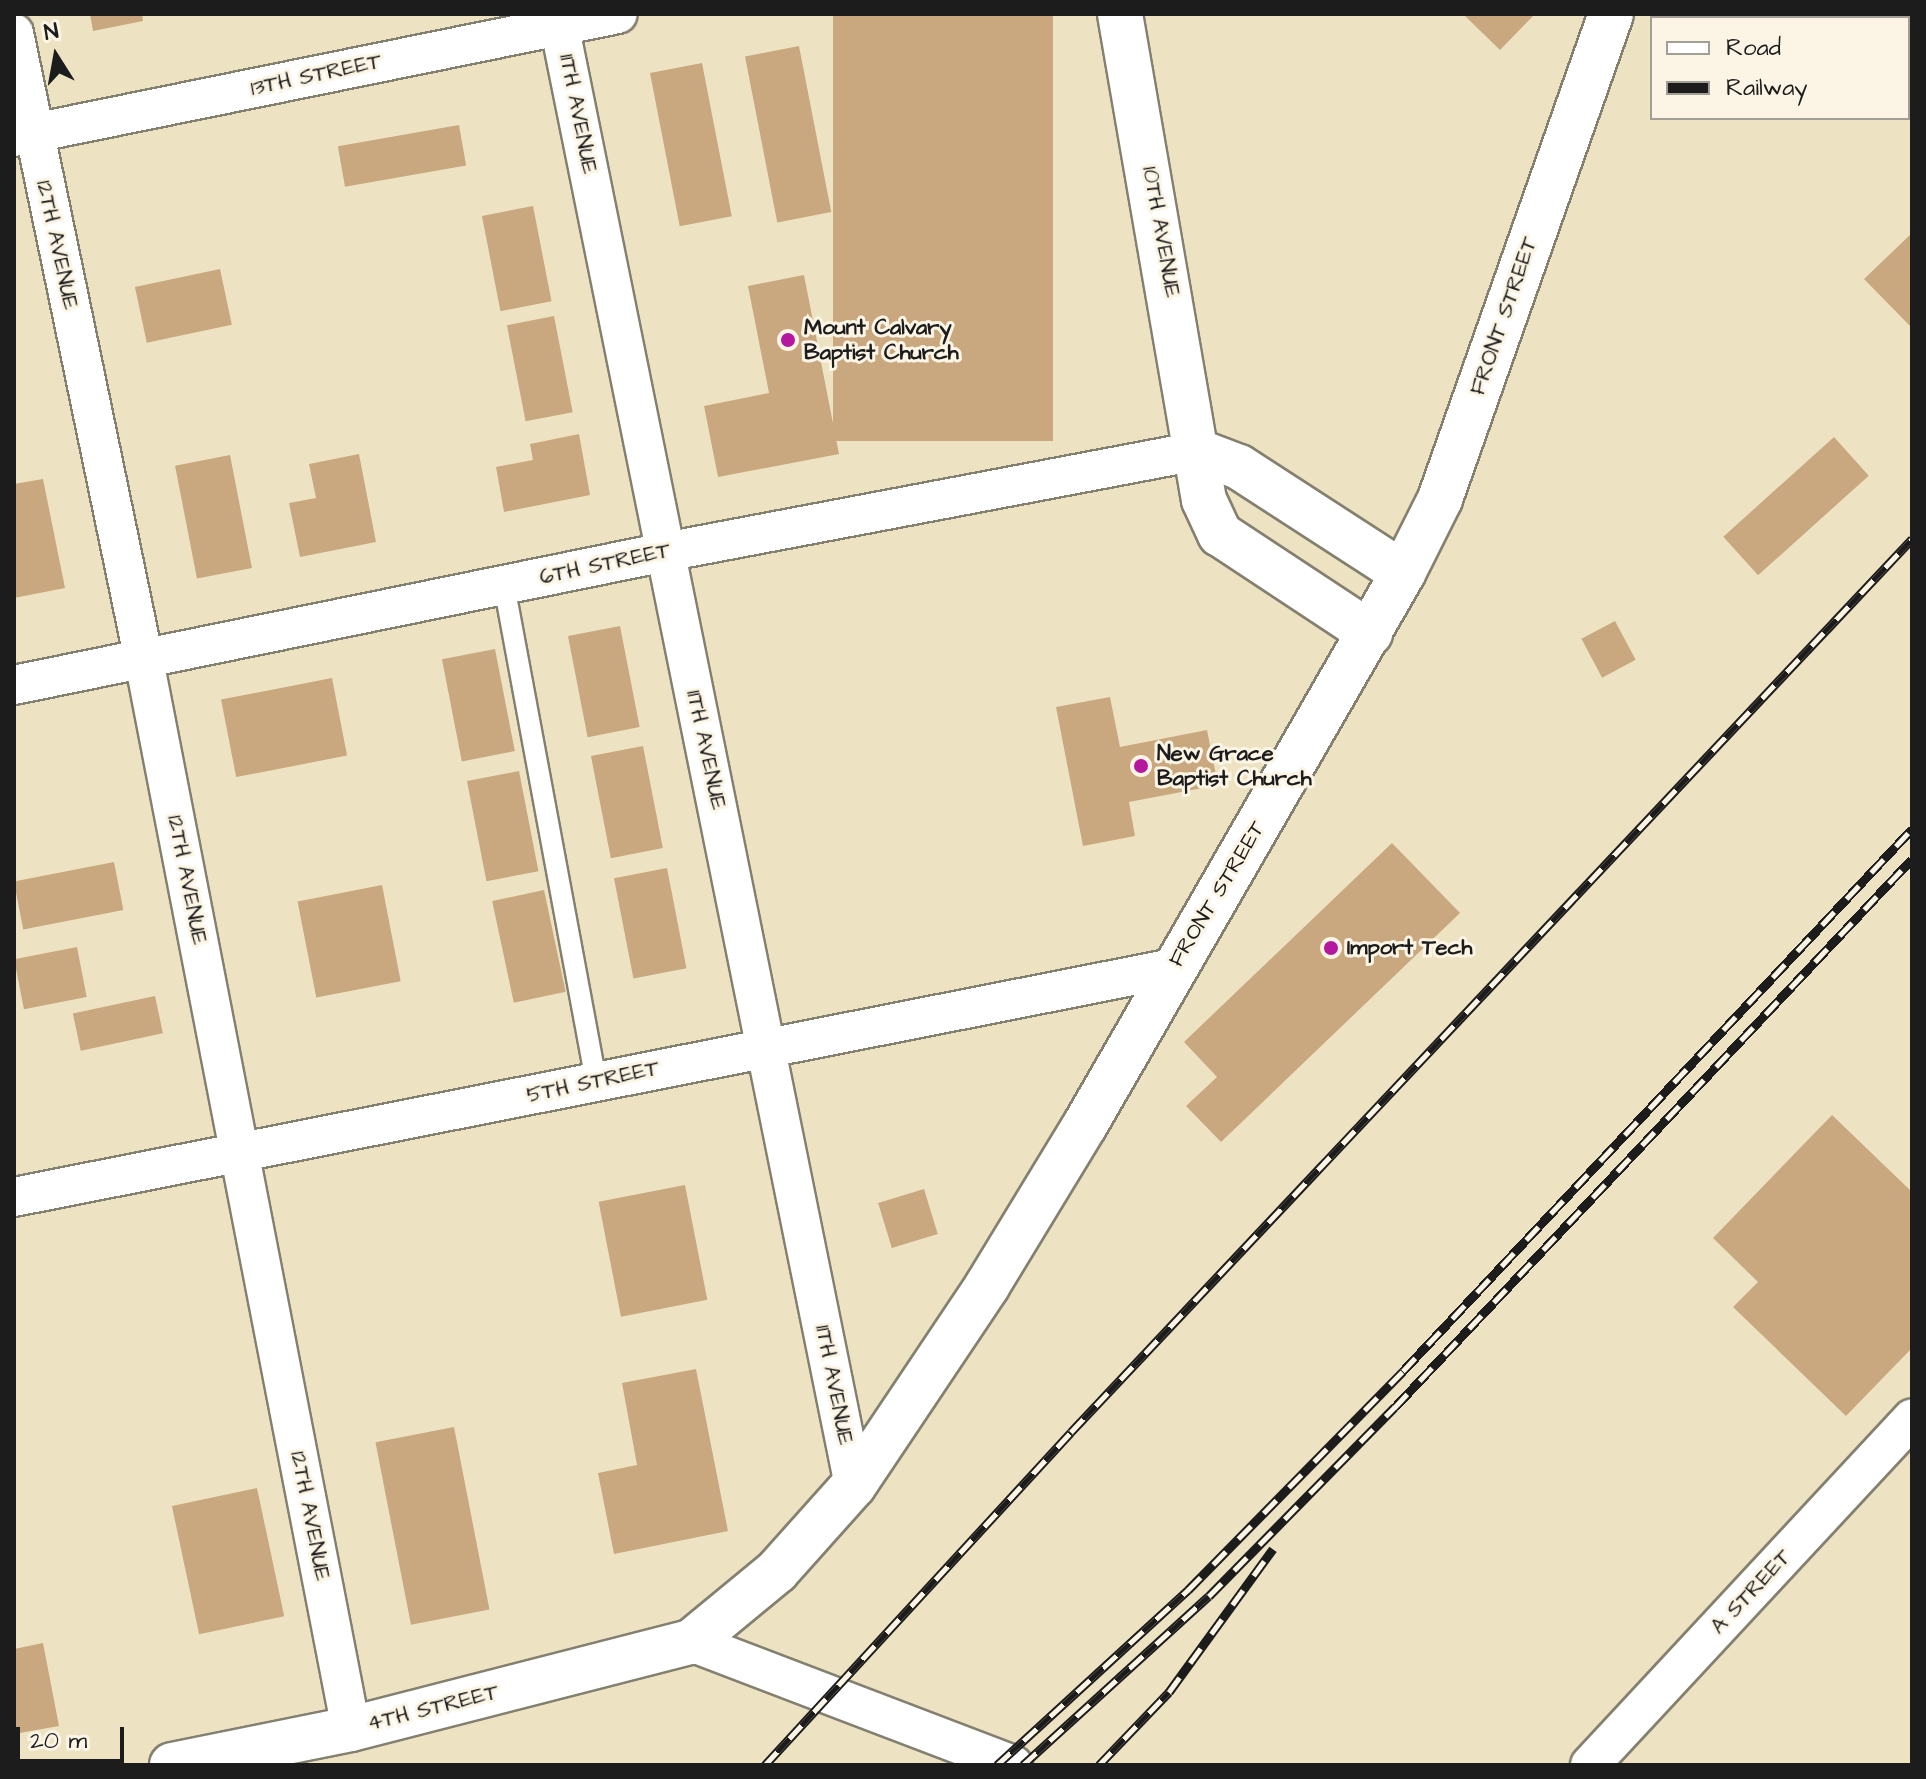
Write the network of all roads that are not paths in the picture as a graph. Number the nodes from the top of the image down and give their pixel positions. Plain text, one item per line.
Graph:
1 (618, 14) edge
2 (1120, 14) edge
3 (1611, 14) edge
4 (559, 20) edge
5 (14, 33) edge
6 (24, 135) edge
7 (1197, 451) junction
8 (665, 552) junction
9 (1403, 573) junction
10 (504, 585) junction
11 (1370, 633) junction
12 (144, 660) junction
13 (14, 685) edge
14 (1173, 968) junction
15 (767, 1046) junction
16 (596, 1081) junction
17 (241, 1156) junction
18 (14, 1197) edge
19 (1912, 1419) edge
20 (854, 1485) junction
21 (691, 1642) junction
22 (351, 1729) junction
23 (172, 1765) edge
24 (1013, 1765) edge
25 (1590, 1765) edge

1 - 4 street, 13TH STREET
2 - 7 main road, 10TH AVENUE
3 - 9 main road, FRONT STREET
4 - 6 street, 13TH STREET
4 - 8 street, 11TH AVENUE
5 - 6 street, 12TH AVENUE
6 - 12 street, 12TH AVENUE
7 - 8 street, 6TH STREET
7 - 9 main road
7 - 11 main road, 10TH AVENUE
8 - 10 street, 6TH STREET
8 - 15 street, 11TH AVENUE
9 - 11 main road, FRONT STREET
10 - 12 street, 6TH STREET
10 - 16 lane
11 - 14 main road, FRONT STREET
12 - 13 street, 6TH STREET
12 - 17 street, 12TH AVENUE
14 - 15 street, 5TH STREET
14 - 20 main road, FRONT STREET
15 - 16 street, 5TH STREET
15 - 20 street, 11TH AVENUE
16 - 17 street, 5TH STREET
17 - 18 street, 5TH STREET
17 - 22 street, 12TH AVENUE
19 - 25 street, A STREET
20 - 21 main road, FRONT STREET
21 - 22 main road, 4TH STREET
21 - 24 street
22 - 23 main road, 4TH STREET

